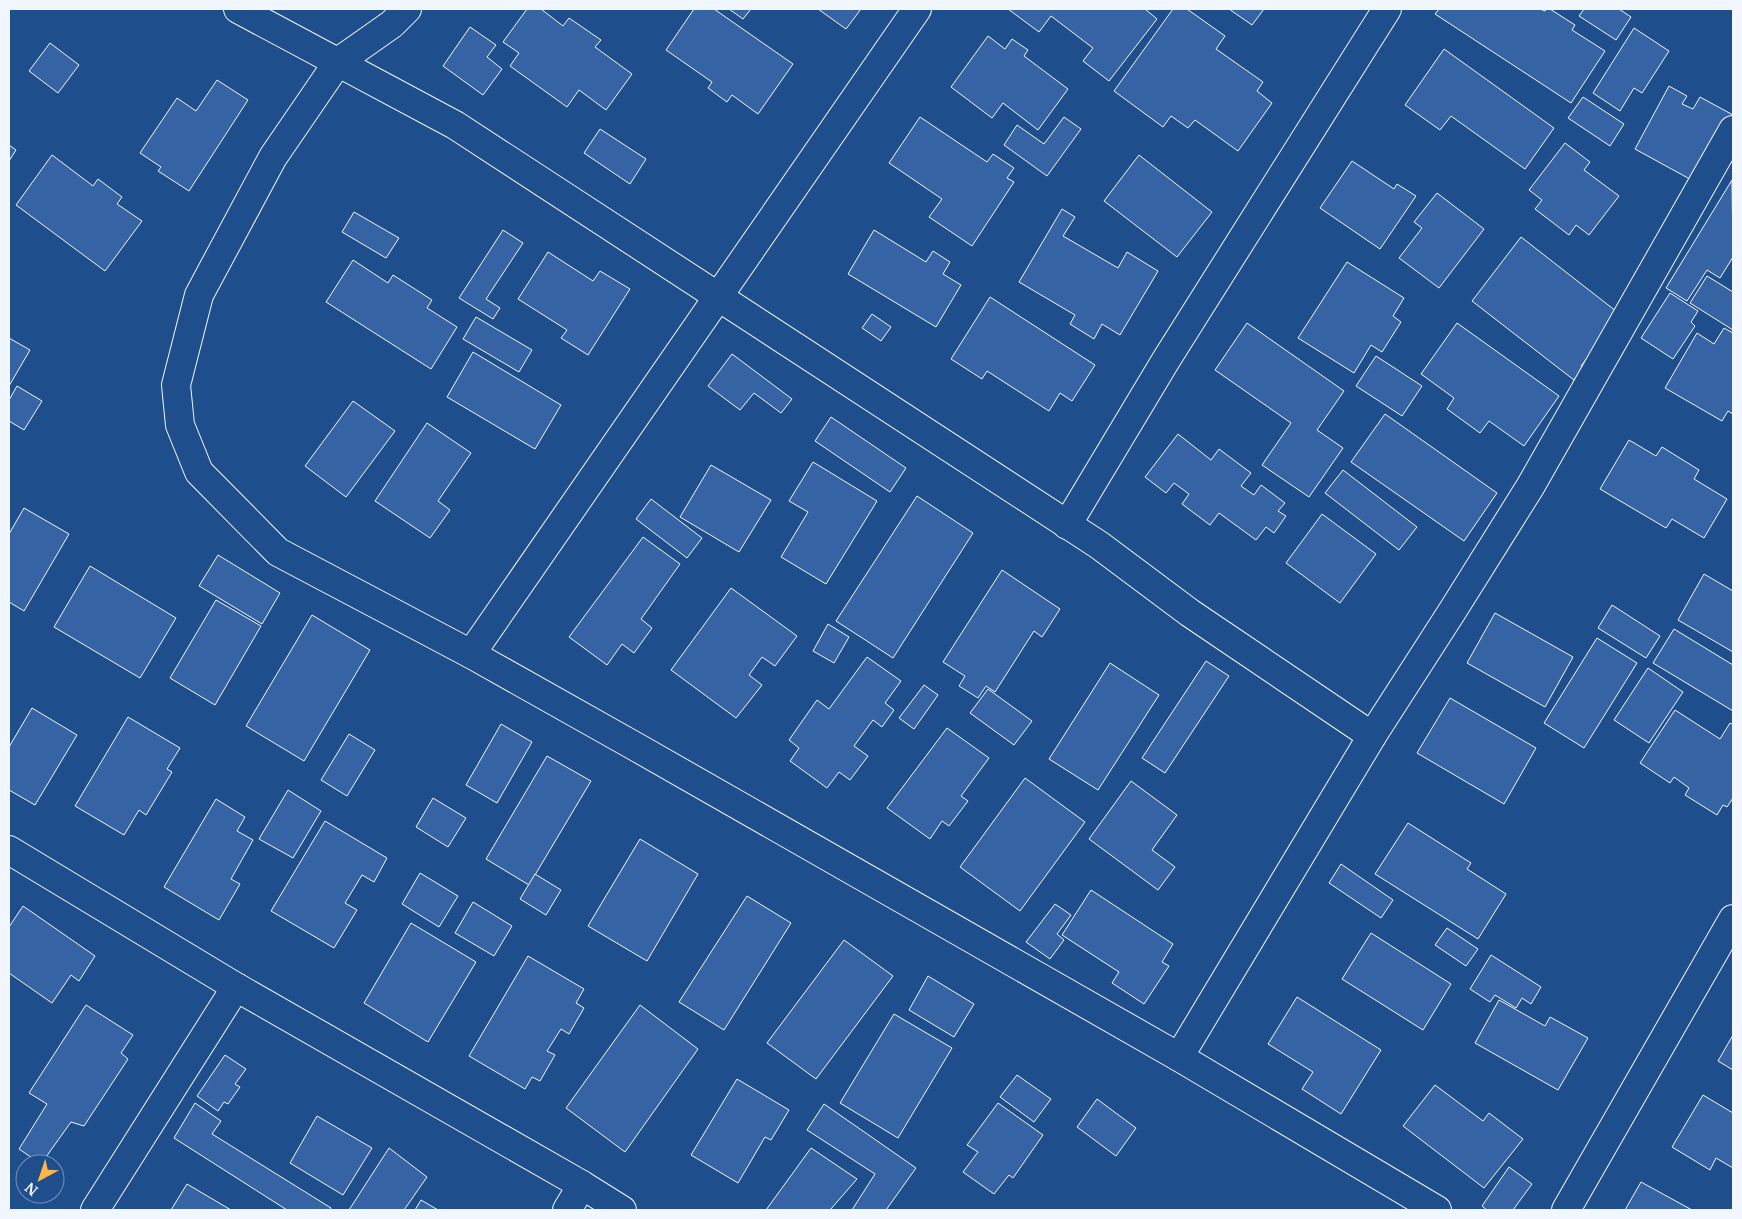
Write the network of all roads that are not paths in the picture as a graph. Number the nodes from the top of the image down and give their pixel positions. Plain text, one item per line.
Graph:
1 (238, 9) edge
2 (407, 9) edge
3 (917, 9) edge
4 (1387, 9) edge
5 (338, 62) junction
6 (1733, 130) edge
7 (717, 298) junction
8 (1067, 525) junction
9 (471, 654) junction
10 (1372, 736) junction
11 (9, 850) edge
12 (1733, 919) edge
13 (236, 986) junction
14 (1179, 1057) junction
15 (582, 1185) junction
16 (95, 1210) edge
17 (567, 1210) edge
18 (622, 1210) edge
19 (1437, 1210) edge
20 (1566, 1210) edge

1 - 5 street
2 - 5 street
3 - 7 street
4 - 8 street
5 - 7 street
5 - 9 street
6 - 10 street
7 - 8 street
7 - 9 street
8 - 10 street
9 - 14 street
10 - 14 street
11 - 13 street
12 - 20 street
13 - 15 street
13 - 16 street
14 - 19 street
15 - 17 street
15 - 18 street

